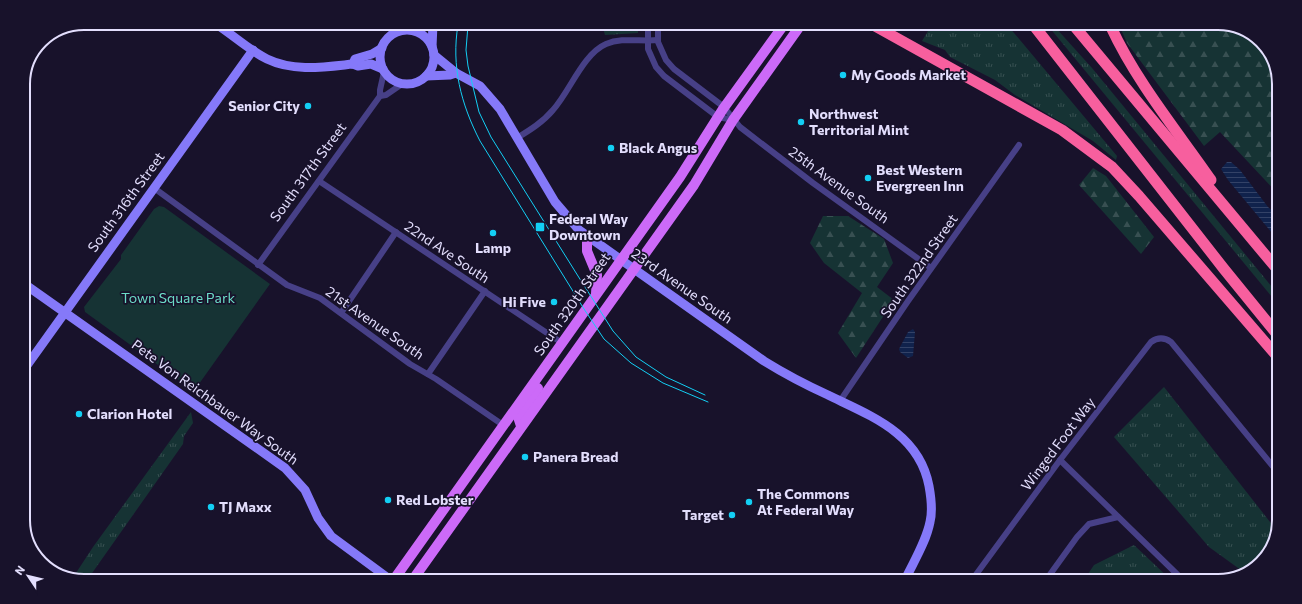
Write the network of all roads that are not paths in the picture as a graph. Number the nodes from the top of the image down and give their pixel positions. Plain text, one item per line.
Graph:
1 (225, 30) edge
2 (406, 30) joint
3 (433, 30) edge
4 (648, 30) edge
5 (658, 30) edge
6 (780, 30) edge
7 (797, 30) edge
8 (882, 30) edge
9 (1032, 30) edge
10 (1037, 30) edge
11 (1078, 30) edge
12 (1113, 30) edge
13 (658, 40) junction
14 (647, 41) junction
15 (382, 48) junction
16 (253, 50) junction
17 (433, 51) junction
18 (353, 64) junction
19 (1066, 68) junction
20 (384, 70) junction
21 (456, 73) junction
22 (426, 76) junction
23 (402, 84) junction
24 (380, 96) junction
25 (724, 107) junction
26 (718, 117) junction
27 (733, 120) junction
28 (517, 138) junction
29 (1019, 145) dead end
30 (319, 181) junction
31 (154, 188) junction
32 (396, 232) junction
33 (587, 236) junction
34 (1252, 239) junction
35 (621, 260) junction
36 (1272, 263) edge
37 (258, 265) junction
38 (634, 268) junction
39 (931, 268) junction
40 (30, 288) edge
41 (484, 291) junction
42 (595, 296) junction
43 (65, 313) junction
44 (340, 313) junction
45 (1272, 328) edge
46 (562, 343) junction
47 (1272, 350) edge
48 (552, 357) junction
49 (30, 361) edge
50 (428, 374) junction
51 (840, 401) junction
52 (503, 425) junction
53 (521, 426) junction
54 (1060, 460) junction
55 (1272, 465) edge
56 (476, 489) junction
57 (1118, 517) junction
58 (383, 574) edge
59 (398, 574) edge
60 (417, 574) edge
61 (907, 574) edge
62 (976, 574) edge
63 (1050, 574) edge
64 (1177, 574) edge

1 - 16 street
2 - 15 street
2 - 17 street
3 - 17 street
4 - 14 street
5 - 13 street
6 - 25 main road, South 320th Street
7 - 27 main road, South 320th Street
8 - 47 highway
9 - 19 highway
10 - 19 highway
11 - 34 highway
12 - 34 highway
13 - 14 street
13 - 25 street
14 - 26 street
14 - 28 street
15 - 18 street
15 - 20 street
16 - 18 street
16 - 31 street, South 316th Street
17 - 21 street
17 - 22 street
18 - 20 street
19 - 45 highway
20 - 23 street
20 - 24 street, South 317th Street
21 - 22 street
21 - 28 street, 23rd Avenue South
22 - 23 street
23 - 24 street, South 317th Street
24 - 30 street, South 317th Street
25 - 26 main road, South 320th Street
25 - 27 street
26 - 27 street
26 - 35 main road, South 320th Street
27 - 38 main road, South 320th Street
27 - 39 street, 25th Avenue South
28 - 33 street, 23rd Avenue South
29 - 39 street, South 322nd Street
30 - 32 street, 22nd Ave South
30 - 37 street, South 317th Street
31 - 37 street, 21st Avenue South
31 - 43 street, South 316th Street
32 - 41 street, 22nd Ave South
32 - 44 street
33 - 35 street, 23rd Avenue South
33 - 42 main road
34 - 36 highway
35 - 38 street, 23rd Avenue South
35 - 42 main road, South 320th Street
37 - 44 street, 21st Avenue South
38 - 51 street, 23rd Avenue South
38 - 53 main road, South 320th Street
39 - 51 street, South 322nd Street
40 - 43 street, Pete Von Reichbauer Way South
41 - 46 street, 22nd Ave South
41 - 50 street
42 - 46 main road, South 320th Street
43 - 49 street, South 316th Street
43 - 58 street, Pete Von Reichbauer Way South
44 - 50 street, 21st Avenue South
46 - 48 main road, South 320th Street
48 - 52 main road, South 320th Street
48 - 53 main road
50 - 52 street, 21st Avenue South
51 - 61 street, 23rd Avenue South
52 - 56 main road
52 - 59 main road, South 320th Street
53 - 56 main road, South 320th Street
54 - 55 street, Winged Foot Way
54 - 57 street
54 - 62 street, Winged Foot Way
56 - 60 main road, South 320th Street
57 - 63 street
57 - 64 street

